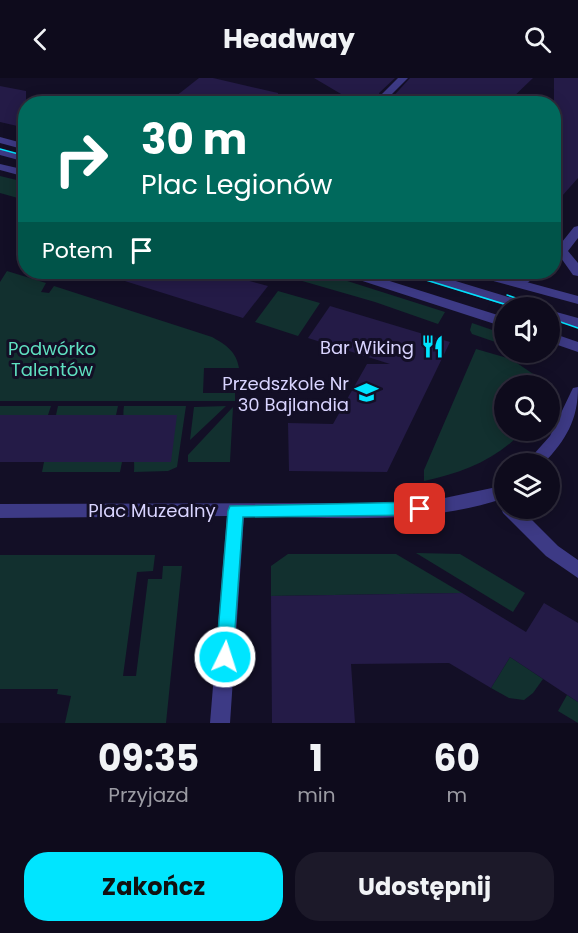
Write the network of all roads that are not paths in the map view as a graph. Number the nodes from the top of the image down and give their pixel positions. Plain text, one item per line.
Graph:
1 (403, 78) edge
2 (385, 96) edge
3 (0, 140) edge
4 (18, 145) edge
5 (0, 153) edge
6 (18, 157) edge
7 (0, 167) edge
8 (18, 172) edge
9 (578, 230) edge
10 (561, 250) edge
11 (561, 257) edge
12 (578, 272) edge
13 (371, 279) edge
14 (437, 279) edge
15 (503, 279) edge
16 (525, 279) edge
17 (518, 283) junction
18 (495, 297) edge
19 (578, 300) edge
20 (560, 317) edge
21 (494, 319) edge
22 (578, 323) edge
23 (560, 341) edge
24 (578, 347) edge
25 (578, 392) edge
26 (544, 453) edge
27 (494, 496) edge
28 (0, 511) edge
29 (236, 511) junction
30 (520, 519) edge
31 (578, 570) edge
32 (220, 723) edge

1 - 2 street
3 - 4 street
5 - 6 street
7 - 8 street
9 - 10 street
11 - 12 street
13 - 21 street
14 - 18 street
15 - 17 street
16 - 17 street
17 - 19 street
20 - 22 street
23 - 24 street
25 - 26 street
27 - 29 street
28 - 29 street, Plac Muzealny
29 - 32 street, Plac Muzealny
30 - 31 street

